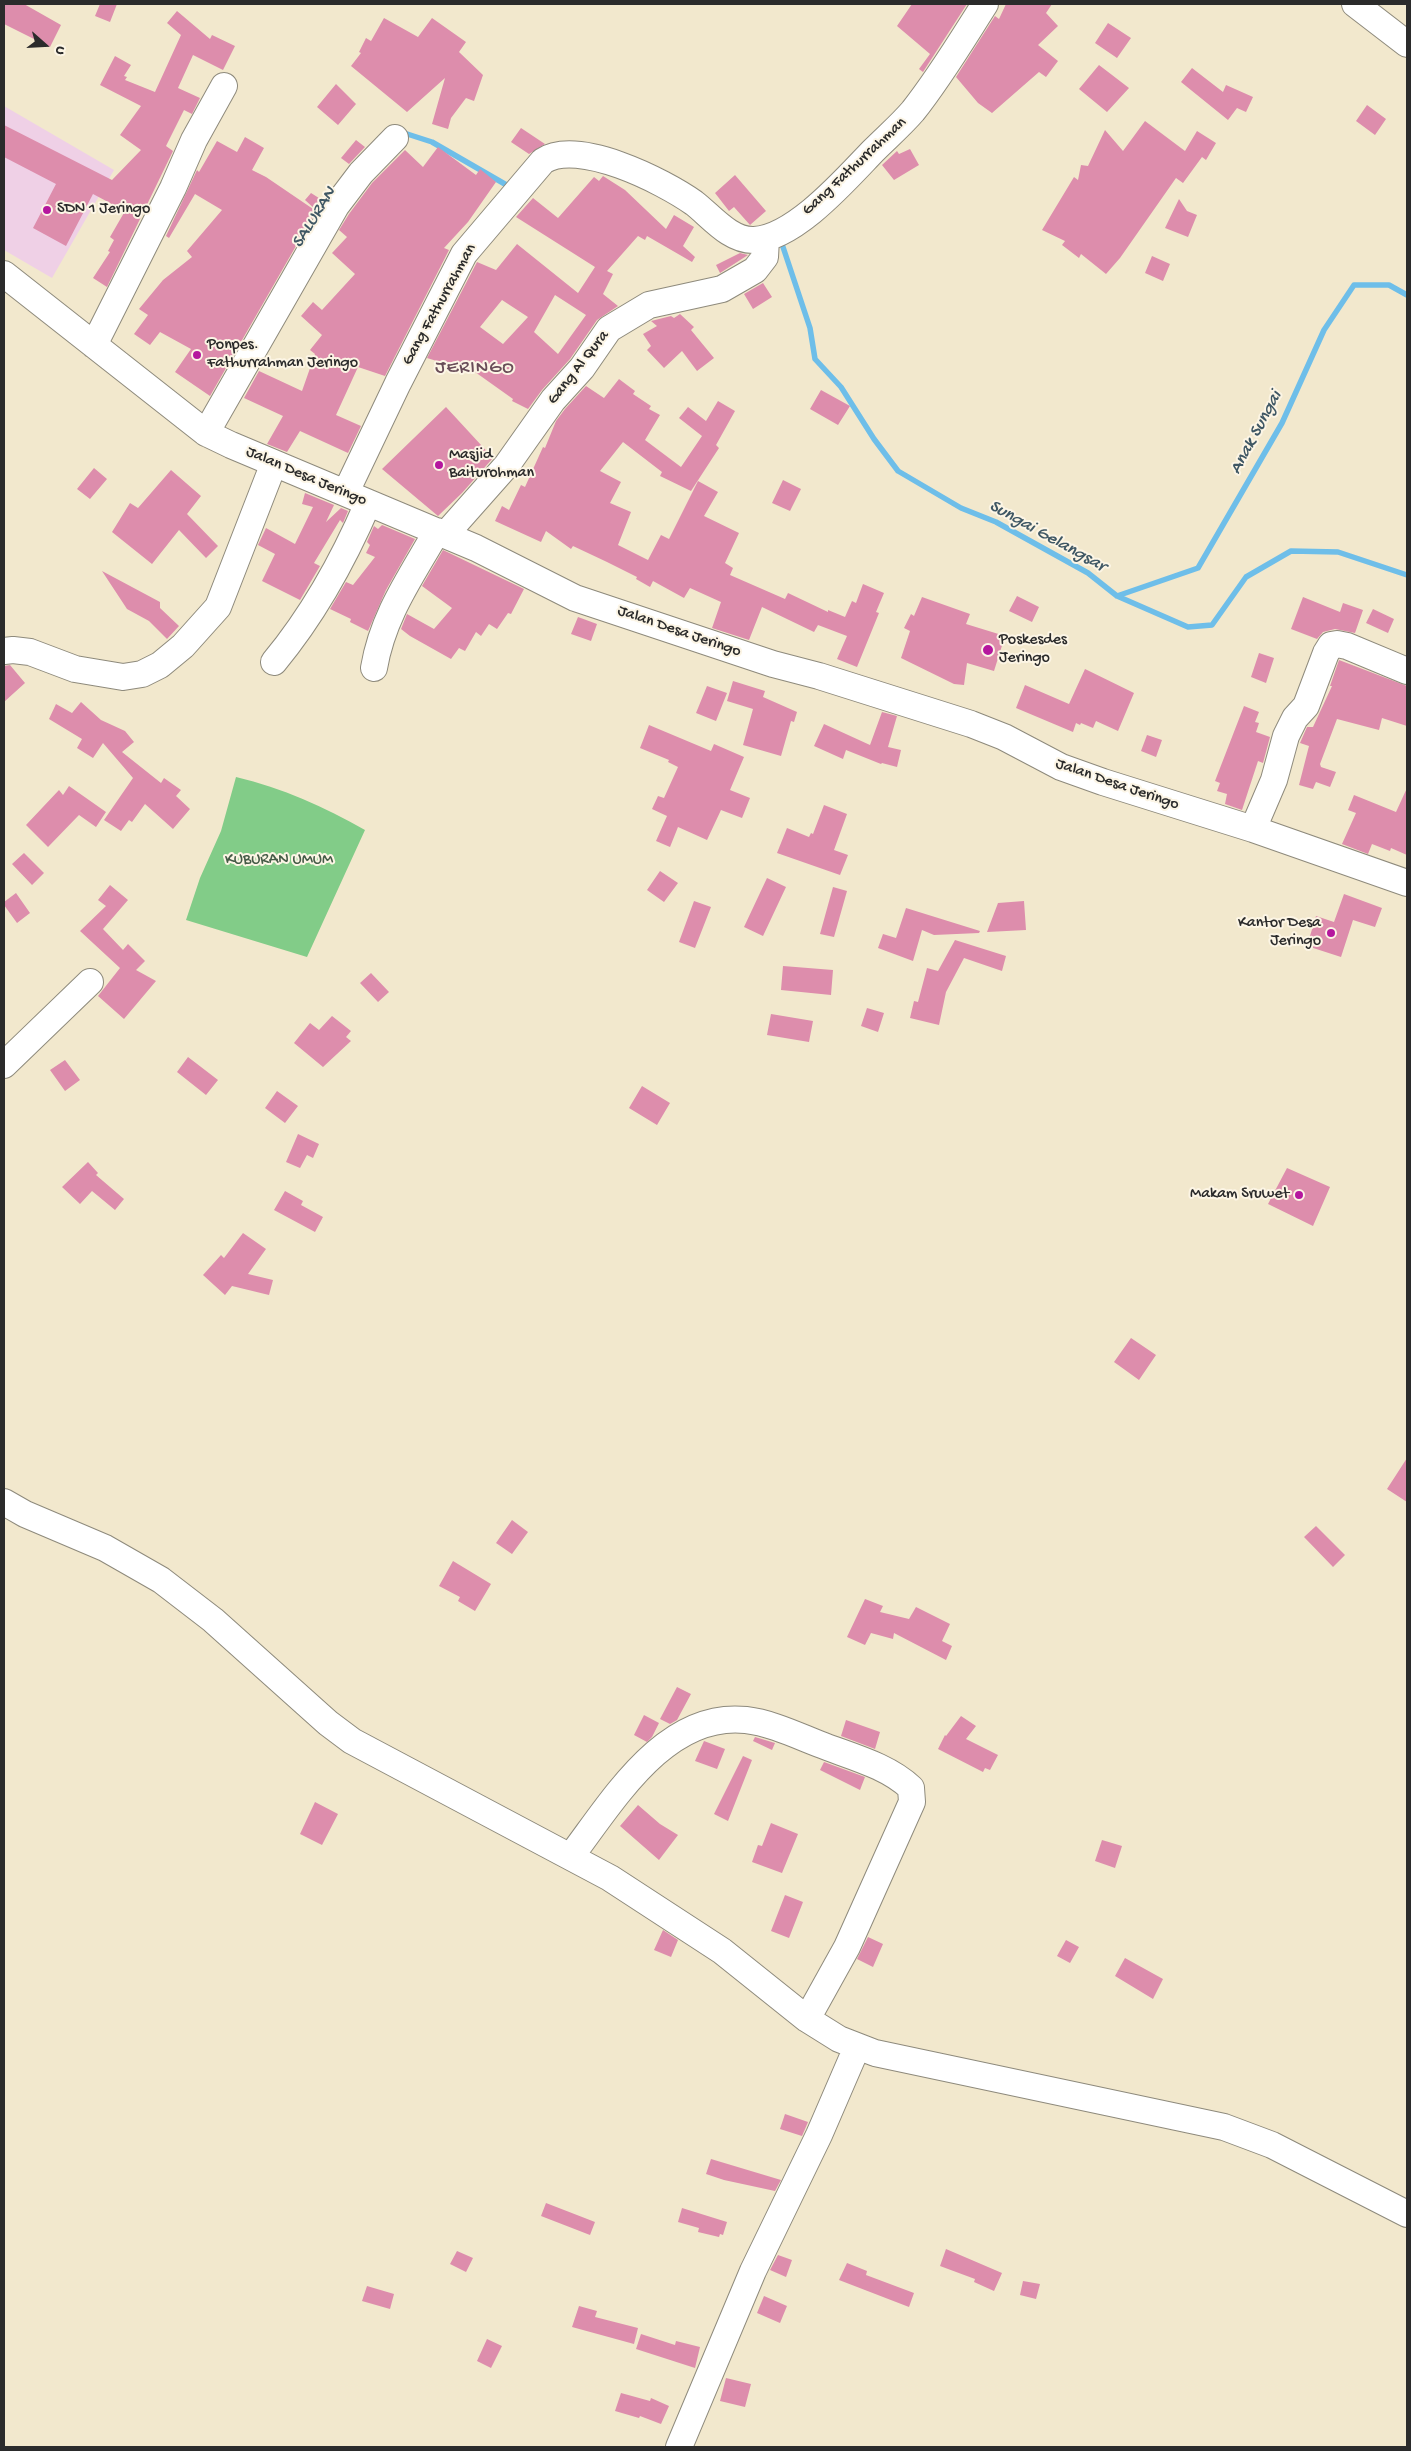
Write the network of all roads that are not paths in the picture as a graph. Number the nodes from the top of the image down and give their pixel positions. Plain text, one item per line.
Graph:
1 (985, 4) edge
2 (1355, 4) edge
3 (1407, 44) edge
4 (224, 86) dead end
5 (395, 138) dead end
6 (766, 238) junction
7 (4, 274) edge
8 (94, 345) junction
9 (206, 433) junction
10 (274, 463) junction
11 (357, 498) junction
12 (441, 533) junction
13 (4, 651) edge
14 (274, 662) dead end
15 (374, 668) dead end
16 (1407, 671) edge
17 (1253, 829) junction
18 (1407, 883) edge
19 (90, 982) dead end
20 (4, 1064) edge
21 (4, 1502) edge
22 (571, 1856) junction
23 (806, 2019) junction
24 (857, 2047) junction
25 (1407, 2214) edge
26 (679, 2447) edge

1 - 6 street, Gang Fathurrahman
2 - 3 street
4 - 8 street
5 - 9 street
6 - 11 street, Gang Fathurrahman
6 - 12 street, Gang Al Qura
7 - 8 street, Jalan Desa Jeringo
8 - 9 street, Jalan Desa Jeringo
9 - 10 street, Jalan Desa Jeringo
10 - 11 street, Jalan Desa Jeringo
10 - 13 street
11 - 12 street, Jalan Desa Jeringo
11 - 14 street, Gang Fathurrahman
12 - 15 street, Gang Al Qura
12 - 17 street, Jalan Desa Jeringo
16 - 17 street
17 - 18 street, Jalan Desa Jeringo
19 - 20 street
21 - 22 street
22 - 23 street
22 - 23 street
23 - 24 street
24 - 25 street
24 - 26 street

